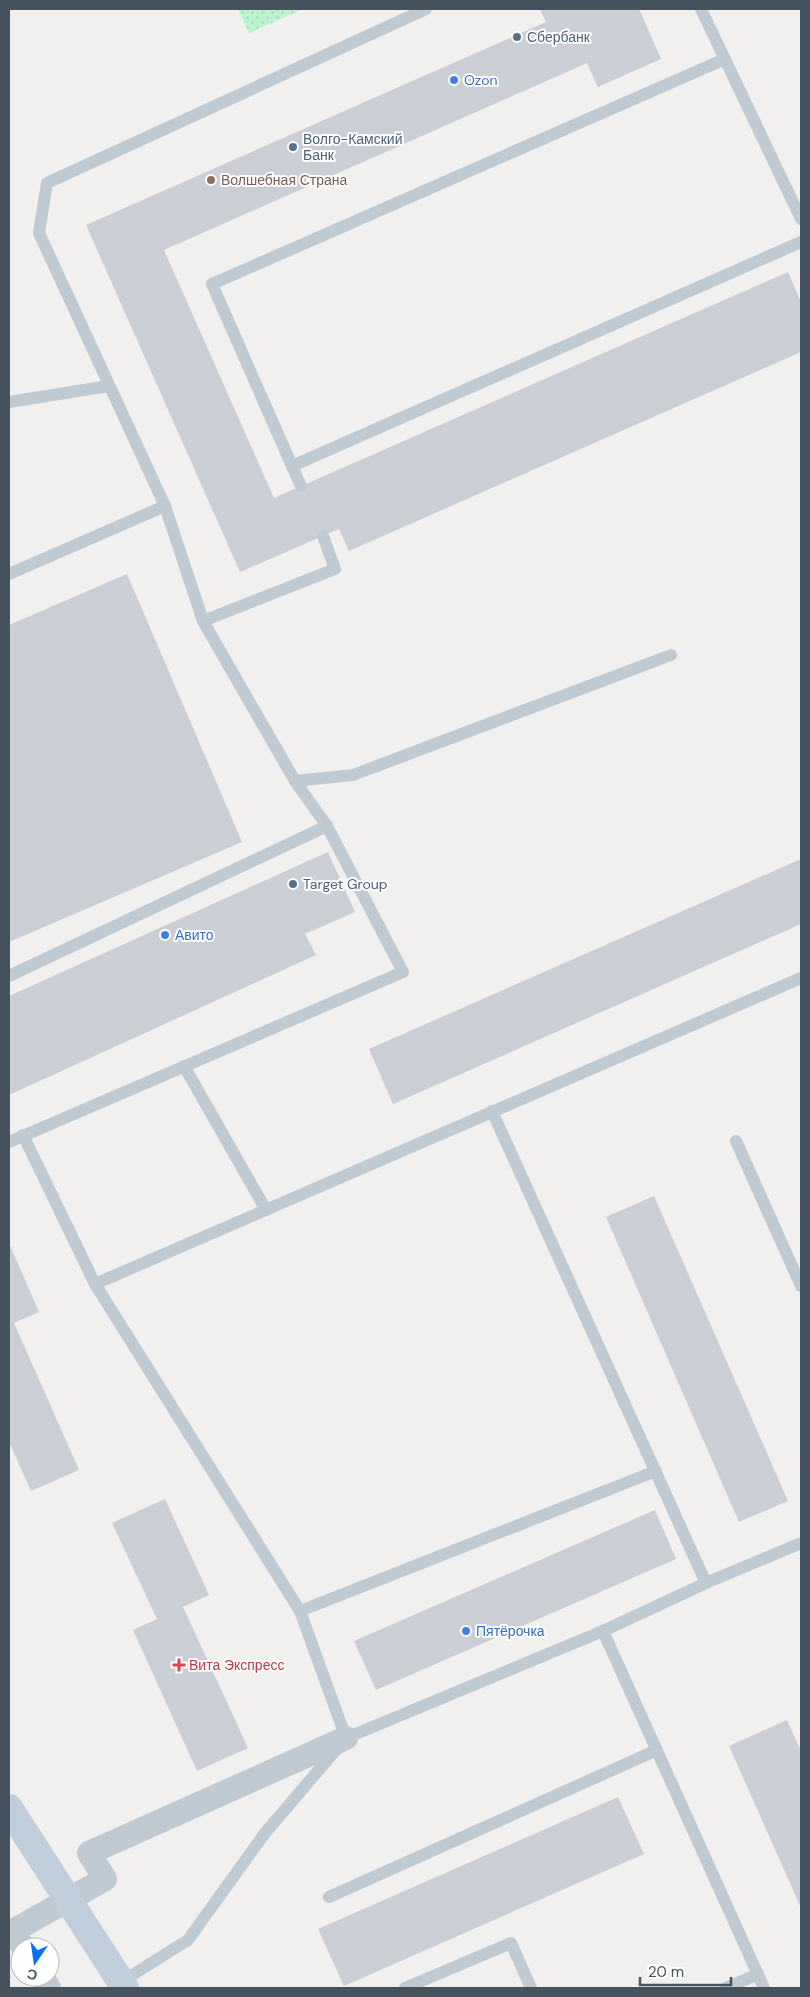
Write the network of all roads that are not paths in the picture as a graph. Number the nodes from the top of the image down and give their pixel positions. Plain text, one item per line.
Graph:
1 (426, 9) edge
2 (701, 9) edge
3 (725, 59) junction
4 (801, 219) edge
5 (801, 242) edge
6 (110, 386) junction
7 (9, 402) edge
8 (292, 466) junction
9 (301, 486) dead end
10 (165, 506) junction
11 (323, 536) dead end
12 (9, 574) edge
13 (203, 621) junction
14 (671, 655) dead end
15 (294, 782) junction
16 (327, 826) junction
17 (9, 976) edge
18 (801, 978) edge
19 (184, 1066) junction
20 (492, 1111) junction
21 (23, 1135) junction
22 (736, 1141) dead end
23 (9, 1142) edge
24 (266, 1210) junction
25 (95, 1284) junction
26 (801, 1286) edge
27 (656, 1471) junction
28 (801, 1543) edge
29 (706, 1583) junction
30 (300, 1611) junction
31 (603, 1631) junction
32 (346, 1738) junction
33 (657, 1750) junction
34 (9, 1808) edge
35 (329, 1896) dead end
36 (69, 1900) junction
37 (17, 1937) edge
38 (758, 1974) junction
39 (123, 1985) edge
40 (405, 1988) edge
41 (531, 1988) edge
42 (726, 1988) edge
43 (764, 1988) edge

1 - 6 lane
2 - 3 lane
3 - 4 lane
3 - 8 lane
5 - 8 lane
6 - 7 lane
6 - 10 lane
8 - 9 lane
10 - 12 lane
10 - 13 lane
11 - 13 lane
13 - 15 lane
14 - 15 lane
15 - 16 lane
16 - 17 lane
16 - 19 lane
18 - 20 lane
19 - 21 lane
19 - 24 lane
20 - 24 lane
20 - 27 lane
21 - 23 lane
21 - 25 lane
22 - 26 lane
24 - 25 lane
25 - 30 lane
27 - 29 lane
27 - 30 lane
28 - 29 lane
29 - 31 lane
30 - 32 lane
31 - 32 lane
31 - 33 lane
32 - 36 street
32 - 39 lane
33 - 35 lane
33 - 38 lane
34 - 36 main road
36 - 37 street
36 - 39 main road
38 - 42 lane
38 - 43 lane
40 - 41 lane

